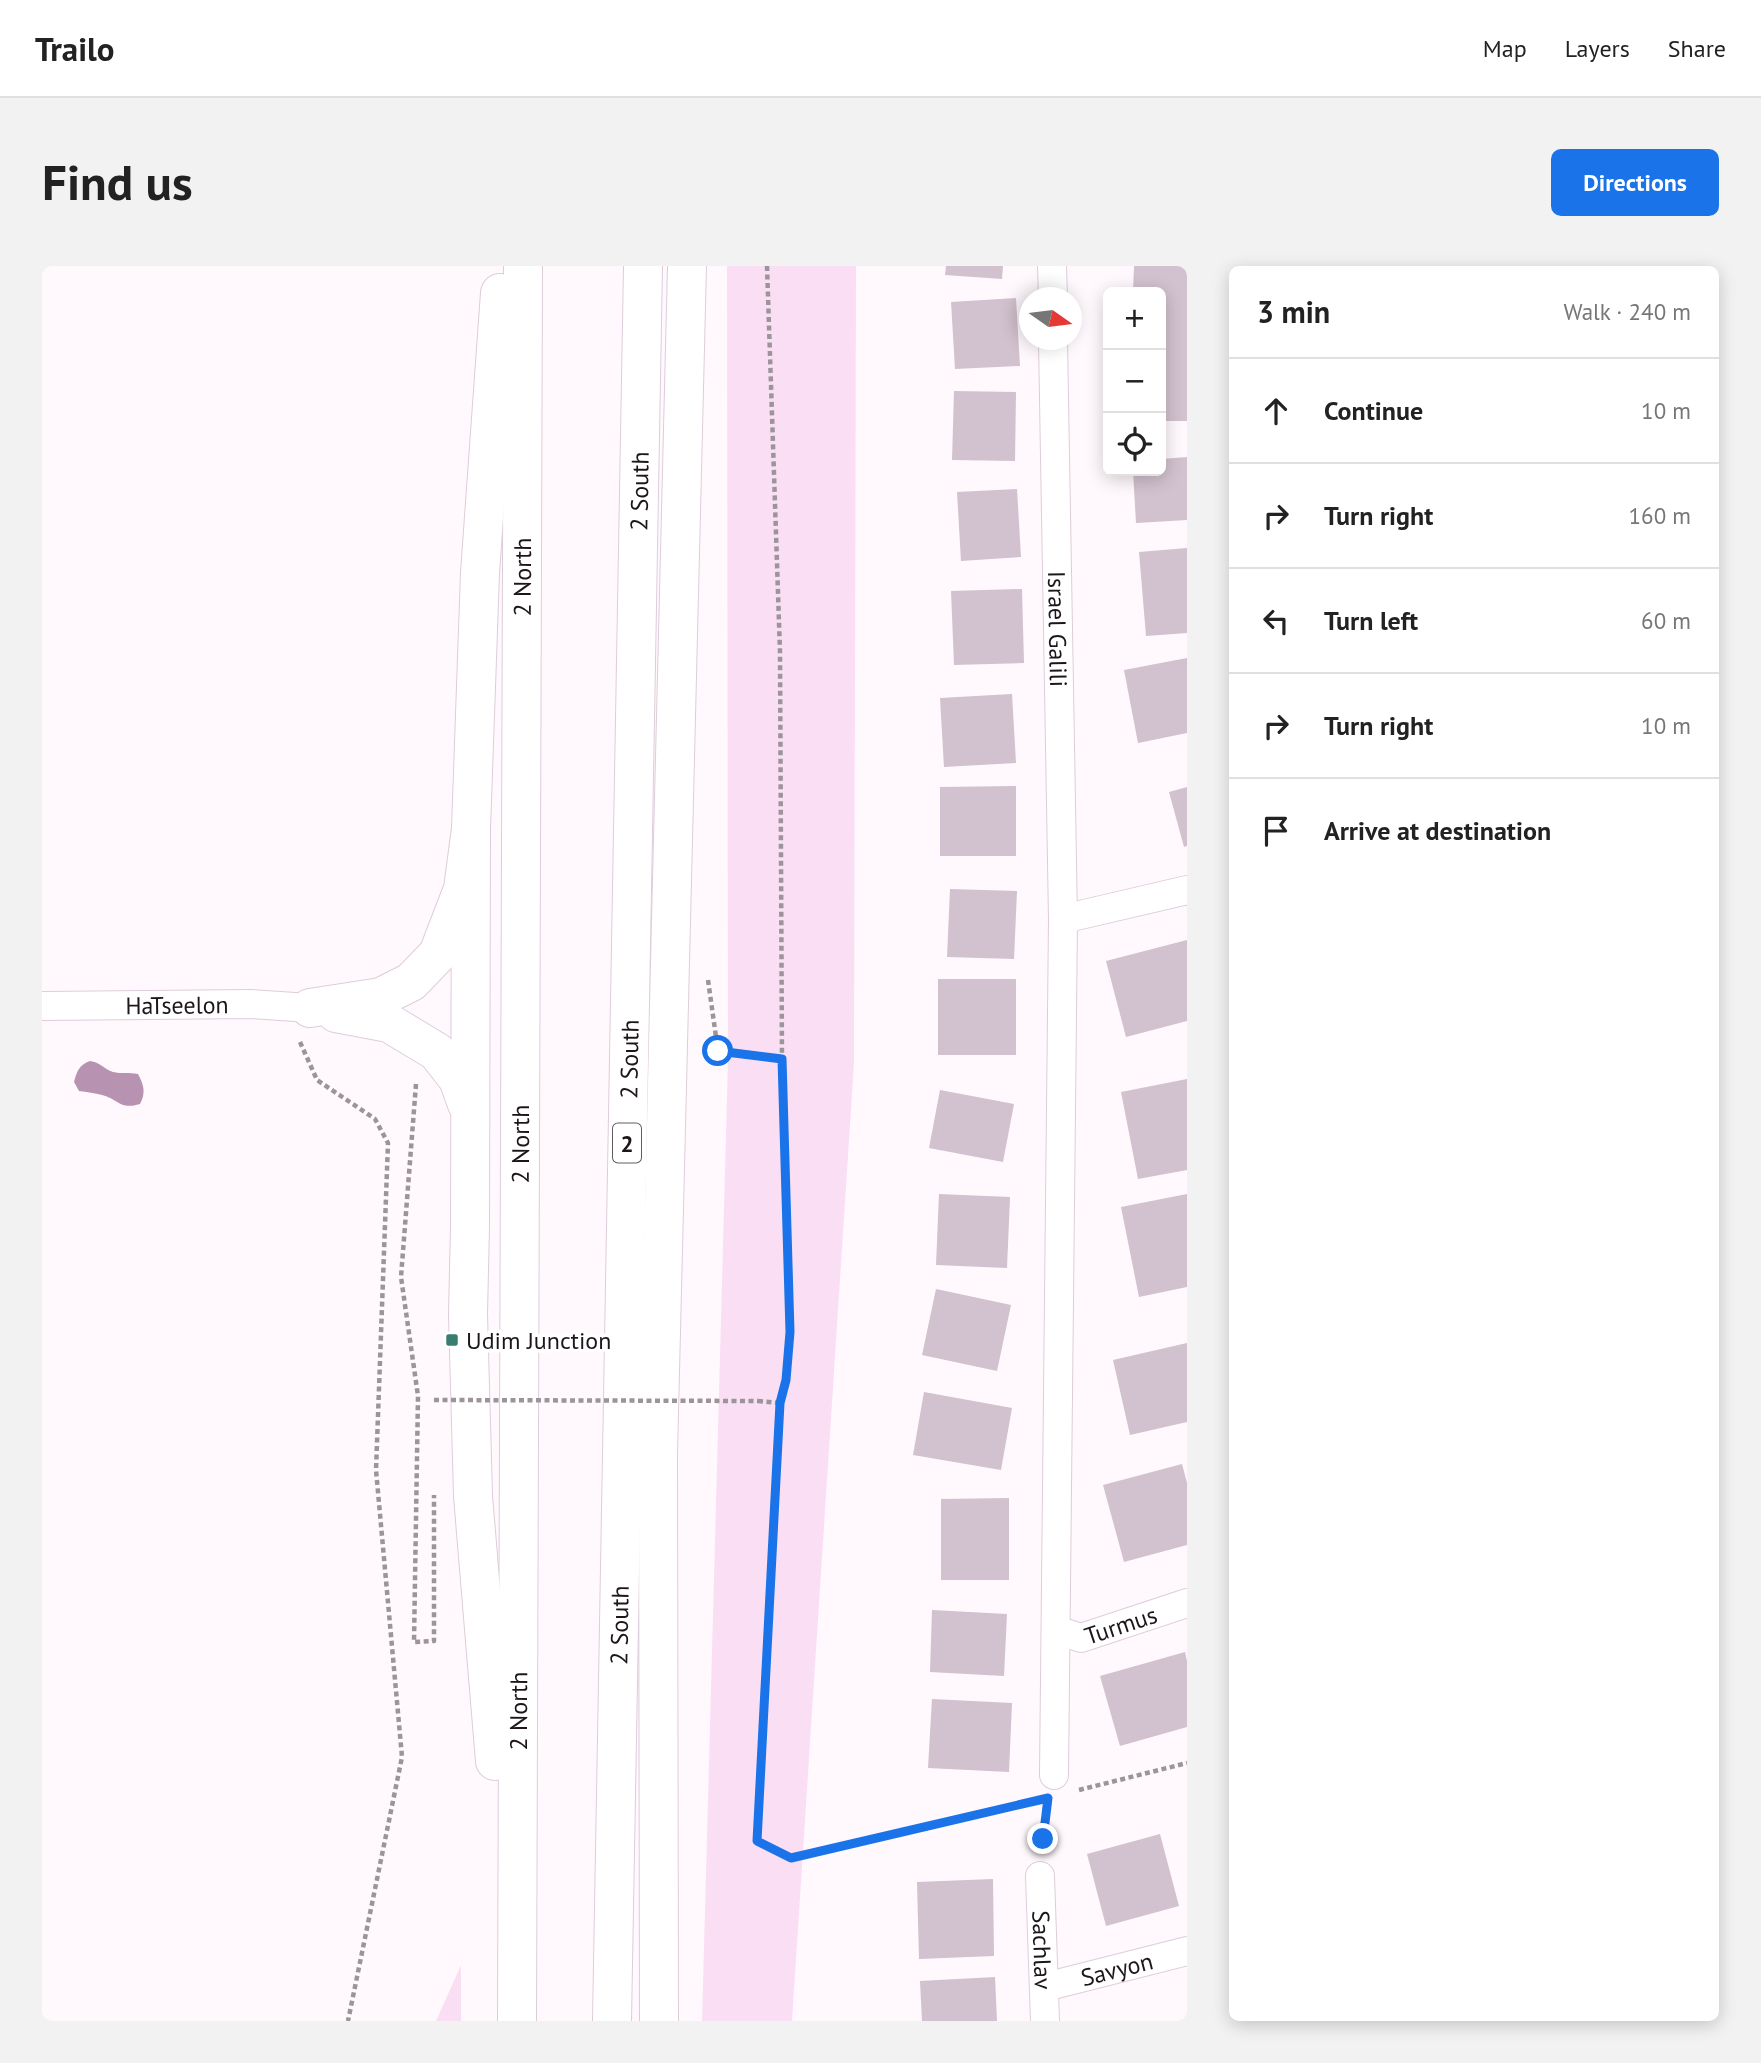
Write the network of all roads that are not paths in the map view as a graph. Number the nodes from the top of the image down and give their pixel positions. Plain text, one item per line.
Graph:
1 (502, 266) edge
2 (523, 266) edge
3 (643, 266) edge
4 (687, 266) edge
5 (1052, 266) edge
6 (1053, 287) edge
7 (1054, 350) edge
8 (471, 829) junction
9 (1187, 890) edge
10 (1063, 919) junction
11 (42, 1006) edge
12 (297, 1007) junction
13 (471, 1118) junction
14 (1187, 1603) edge
15 (1056, 1630) junction
16 (1051, 1786) road end
17 (1040, 1877) road end
18 (1187, 1951) edge
19 (1045, 1987) junction
20 (517, 2015) edge
21 (612, 2021) edge
22 (659, 2021) edge
23 (1045, 2021) edge

1 - 8 highway
2 - 20 highway, 2 North
3 - 21 highway, 2 South / 2
4 - 22 highway
5 - 6 street
7 - 10 street, Israel Galili
8 - 12 highway
8 - 13 highway
9 - 10 street
10 - 15 street, Israel Galili
11 - 12 street, HaTseelon
12 - 13 highway
13 - 20 highway
14 - 15 street, Turmus
15 - 16 street, Israel Galili
17 - 19 street, Sachlav
18 - 19 street, Savyon
19 - 23 street, Sachlav

